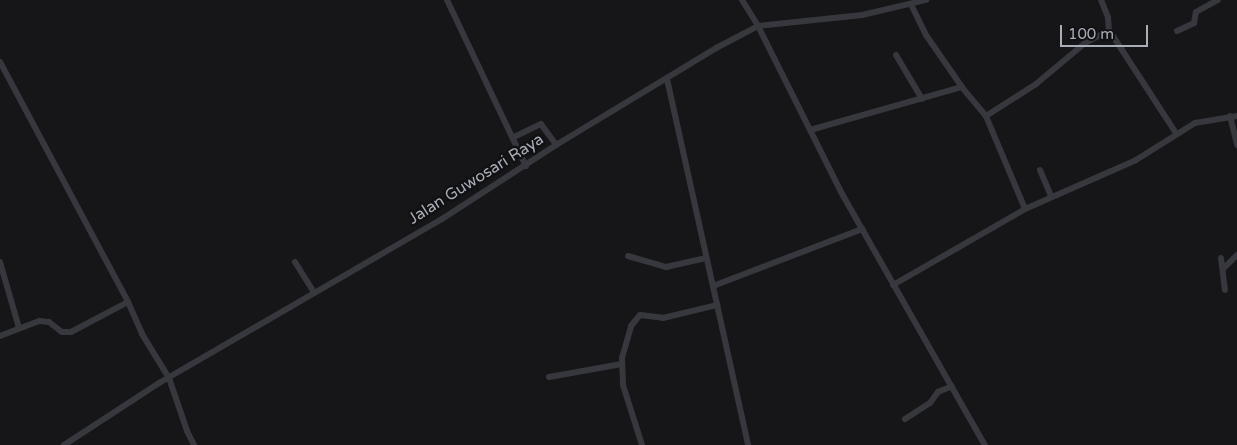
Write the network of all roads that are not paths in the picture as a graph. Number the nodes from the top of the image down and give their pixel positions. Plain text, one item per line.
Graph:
1 (447, 0) edge
2 (742, 0) edge
3 (926, 0) edge
4 (1101, 0) edge
5 (1218, 0) edge
6 (911, 4) junction
7 (758, 26) junction
8 (1109, 30) junction
9 (1177, 31) dead end
10 (896, 55) dead end
11 (0, 62) edge
12 (667, 79) junction
13 (962, 87) junction
14 (922, 99) junction
15 (986, 116) junction
16 (1230, 116) junction
17 (1237, 116) edge
18 (810, 130) junction
19 (1176, 133) junction
20 (514, 137) junction
21 (1237, 145) edge
22 (556, 146) junction
23 (526, 166) junction
24 (1040, 170) dead end
25 (1051, 196) junction
26 (1025, 209) junction
27 (862, 229) junction
28 (1237, 255) edge
29 (628, 256) dead end
30 (706, 258) junction
31 (1220, 258) dead end
32 (0, 262) edge
33 (296, 262) dead end
34 (1223, 269) junction
35 (893, 285) junction
36 (713, 286) junction
37 (1224, 290) dead end
38 (314, 293) junction
39 (128, 302) junction
40 (717, 305) junction
41 (19, 328) junction
42 (0, 336) edge
43 (622, 364) junction
44 (169, 378) junction
45 (549, 378) dead end
46 (952, 386) junction
47 (905, 419) dead end
48 (64, 445) edge
49 (194, 445) edge
50 (642, 445) edge
51 (748, 445) edge
52 (985, 445) edge

1 - 20 street
2 - 7 street
3 - 6 street, Jalan Guwosari Raya
4 - 8 street
5 - 9 street
6 - 7 street, Jalan Guwosari Raya
6 - 13 street
7 - 12 street, Jalan Guwosari Raya
7 - 18 street
8 - 15 street
8 - 19 street
10 - 14 street
11 - 39 street
12 - 22 street, Jalan Guwosari Raya
12 - 30 street
13 - 14 street
13 - 15 street
14 - 18 street
15 - 26 street
16 - 17 street
16 - 19 street
16 - 21 street
18 - 27 street
19 - 25 street
20 - 22 street
20 - 23 street
22 - 23 street, Jalan Guwosari Raya
23 - 38 street, Jalan Guwosari Raya
24 - 25 street
25 - 26 street
26 - 35 street
27 - 35 street
27 - 36 street
28 - 34 street
29 - 30 street
30 - 36 street
31 - 34 street
32 - 41 street
33 - 38 street
34 - 37 street
35 - 46 street
36 - 40 street
38 - 44 street, Jalan Guwosari Raya
39 - 41 street
39 - 44 street
40 - 43 street
40 - 51 street
41 - 42 street
43 - 45 street
43 - 50 street
44 - 48 street, Jalan Guwosari Raya
44 - 49 street
46 - 47 street
46 - 52 street

